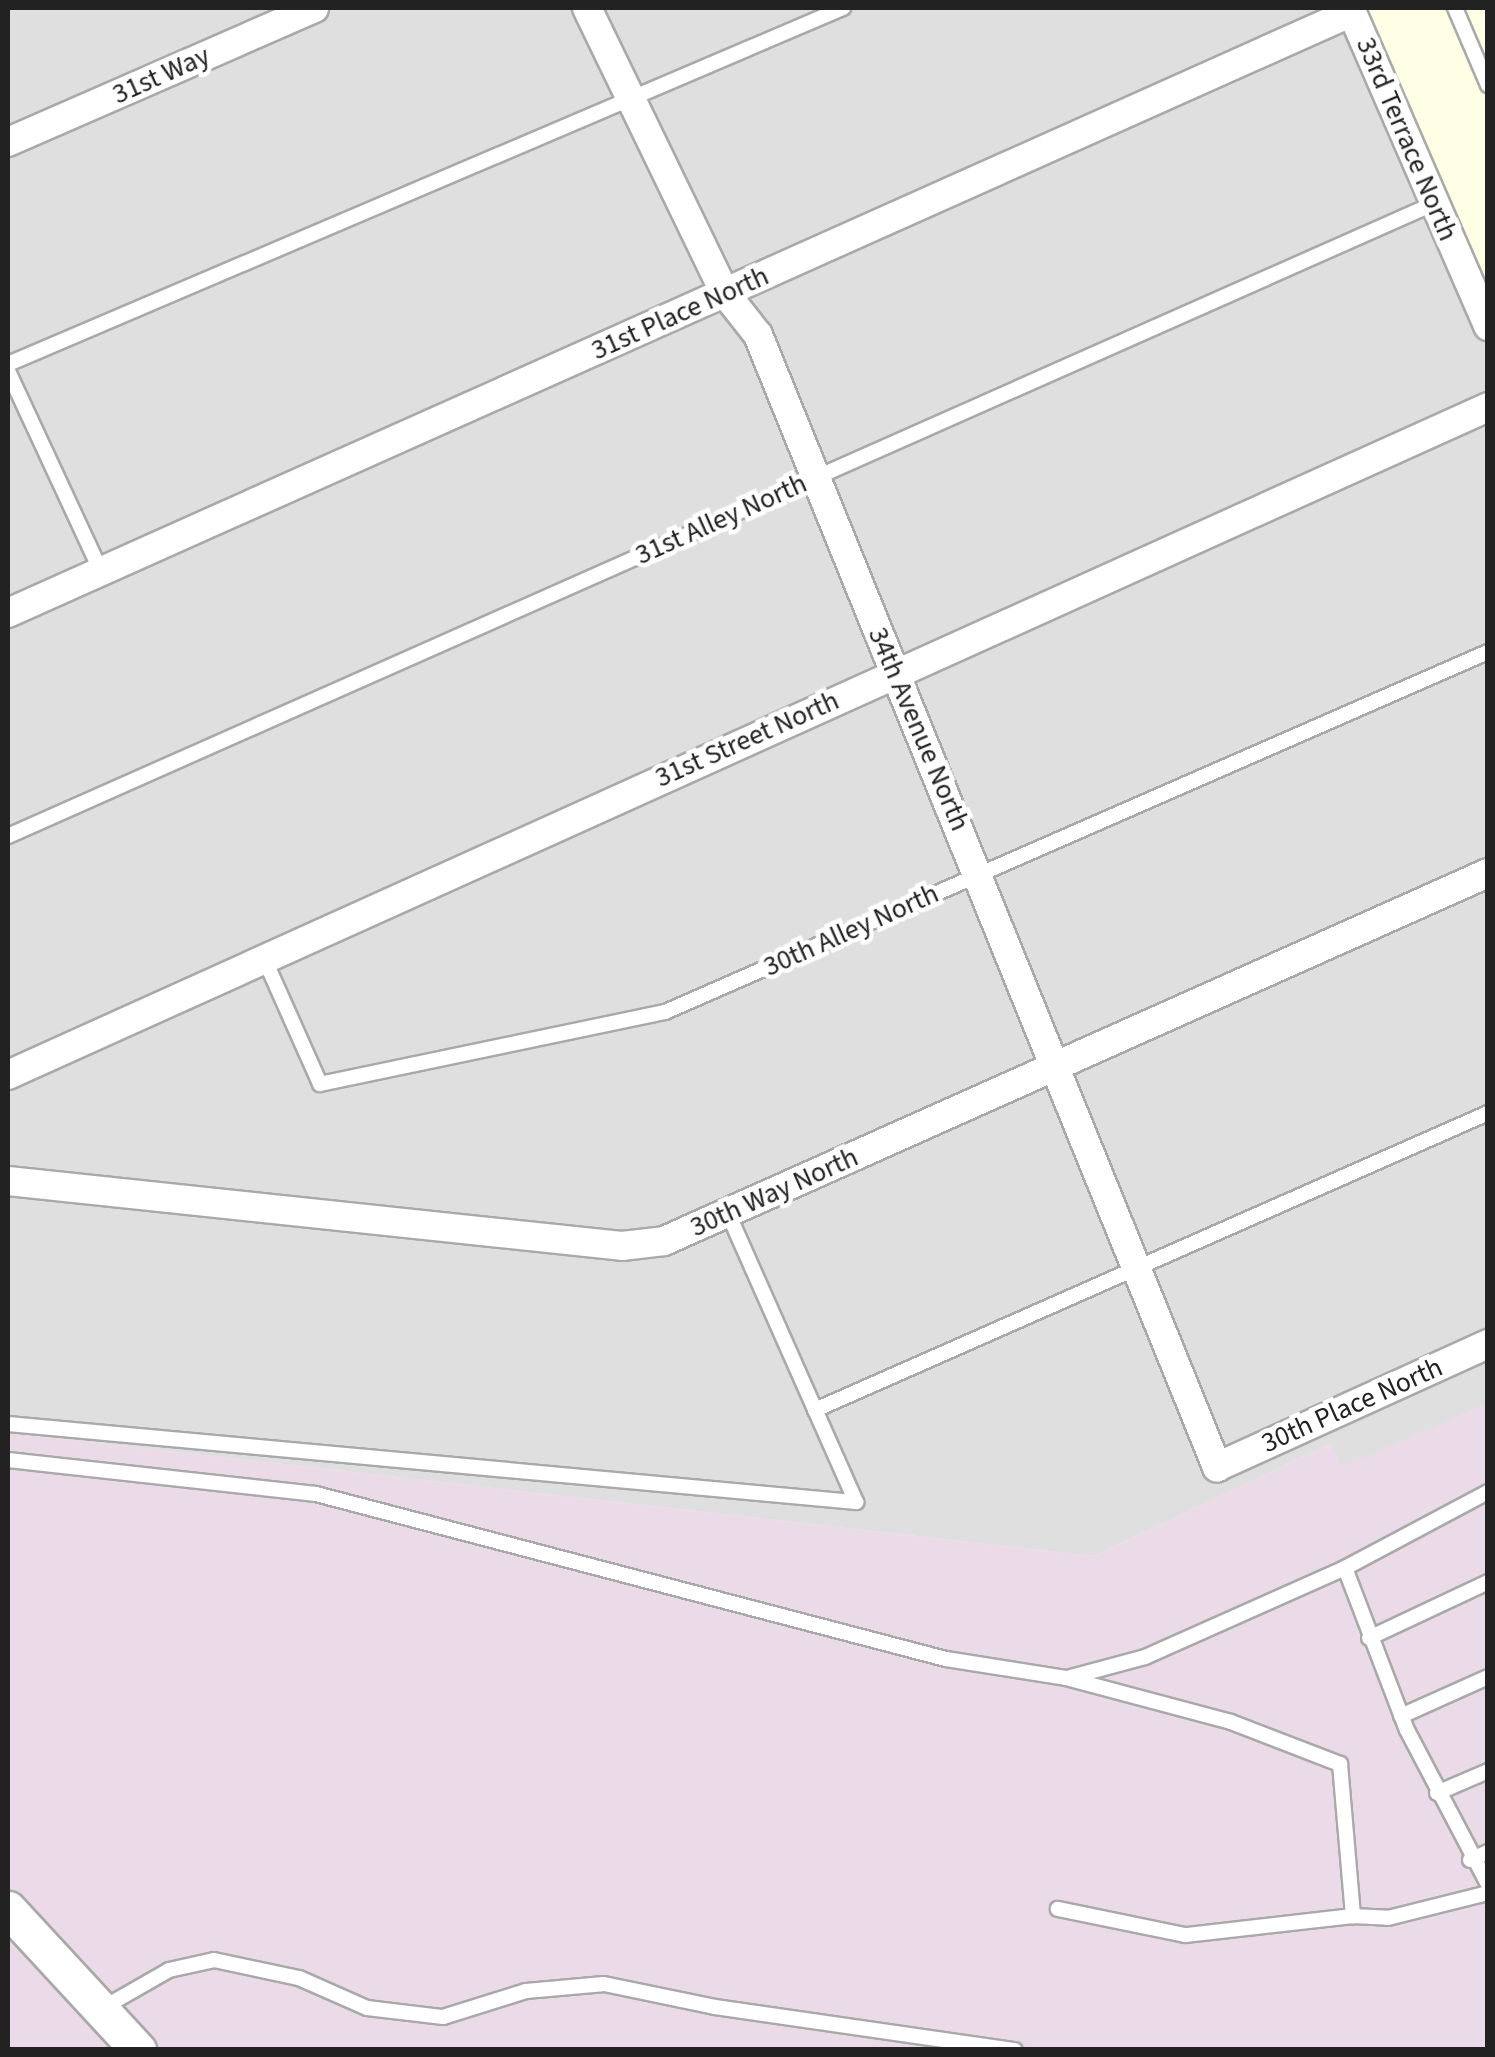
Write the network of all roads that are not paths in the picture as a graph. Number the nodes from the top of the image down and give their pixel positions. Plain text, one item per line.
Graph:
1 (314, 8) edge
2 (587, 8) edge
3 (842, 8) edge
4 (1455, 8) edge
5 (1351, 10) edge
6 (1488, 85) edge
7 (628, 99) junction
8 (8, 142) edge
9 (1435, 203) junction
10 (725, 293) junction
11 (1488, 326) edge
12 (8, 368) edge
13 (1488, 407) edge
14 (816, 477) junction
15 (101, 572) junction
16 (8, 614) edge
17 (1488, 652) edge
18 (896, 672) junction
19 (8, 836) edge
20 (1488, 873) edge
21 (980, 874) junction
22 (263, 958) junction
23 (1059, 1067) junction
24 (8, 1075) edge
25 (1488, 1114) edge
26 (8, 1181) edge
27 (727, 1212) junction
28 (1136, 1270) junction
29 (1488, 1344) edge
30 (815, 1410) junction
31 (8, 1424) edge
32 (8, 1460) edge
33 (1217, 1466) joint
34 (1488, 1492) edge
35 (1345, 1568) junction
36 (1488, 1582) edge
37 (1369, 1638) junction
38 (1066, 1678) junction
39 (1488, 1678) edge
40 (1401, 1716) junction
41 (1488, 1771) edge
42 (1438, 1793) junction
43 (1488, 1852) edge
44 (1470, 1860) junction
45 (1488, 1884) edge
46 (1488, 1893) edge
47 (8, 1909) edge
48 (1058, 1909) dead end
49 (1353, 1916) junction
50 (100, 2009) junction
51 (138, 2050) edge
52 (1015, 2050) edge

1 - 8 street, 31st Way
2 - 7 street, 34th Avenue North
3 - 7 lane
4 - 6 lane
5 - 9 street, 33rd Terrace North
5 - 10 street, 31st Place North
7 - 10 street, 34th Avenue North
7 - 12 lane
9 - 11 street, 33rd Terrace North
9 - 14 lane, 31st Alley North
10 - 14 street, 34th Avenue North
10 - 15 street, 31st Place North
12 - 15 lane
13 - 18 street, 31st Street North
14 - 18 street, 34th Avenue North
14 - 19 lane, 31st Alley North
15 - 16 street, 31st Place North
17 - 21 lane, 30th Alley North
18 - 21 street, 34th Avenue North
18 - 22 street, 31st Street North
20 - 23 street, 30th Way North
21 - 22 lane, 30th Alley North
21 - 23 street, 34th Avenue North
22 - 24 street, 31st Street North
23 - 27 street, 30th Way North
23 - 28 street, 34th Avenue North
25 - 28 lane
26 - 27 street, 30th Way North
27 - 30 lane
28 - 30 lane
28 - 33 street, 34th Avenue North
29 - 33 street, 30th Place North
30 - 31 lane
32 - 38 lane
34 - 35 lane
35 - 37 lane
35 - 38 lane
36 - 37 lane
37 - 40 lane
38 - 49 lane
39 - 40 lane
40 - 42 lane
41 - 42 lane
42 - 44 lane
43 - 44 lane
44 - 45 lane
46 - 49 lane
47 - 50 street
48 - 49 lane
50 - 51 street
50 - 52 lane

